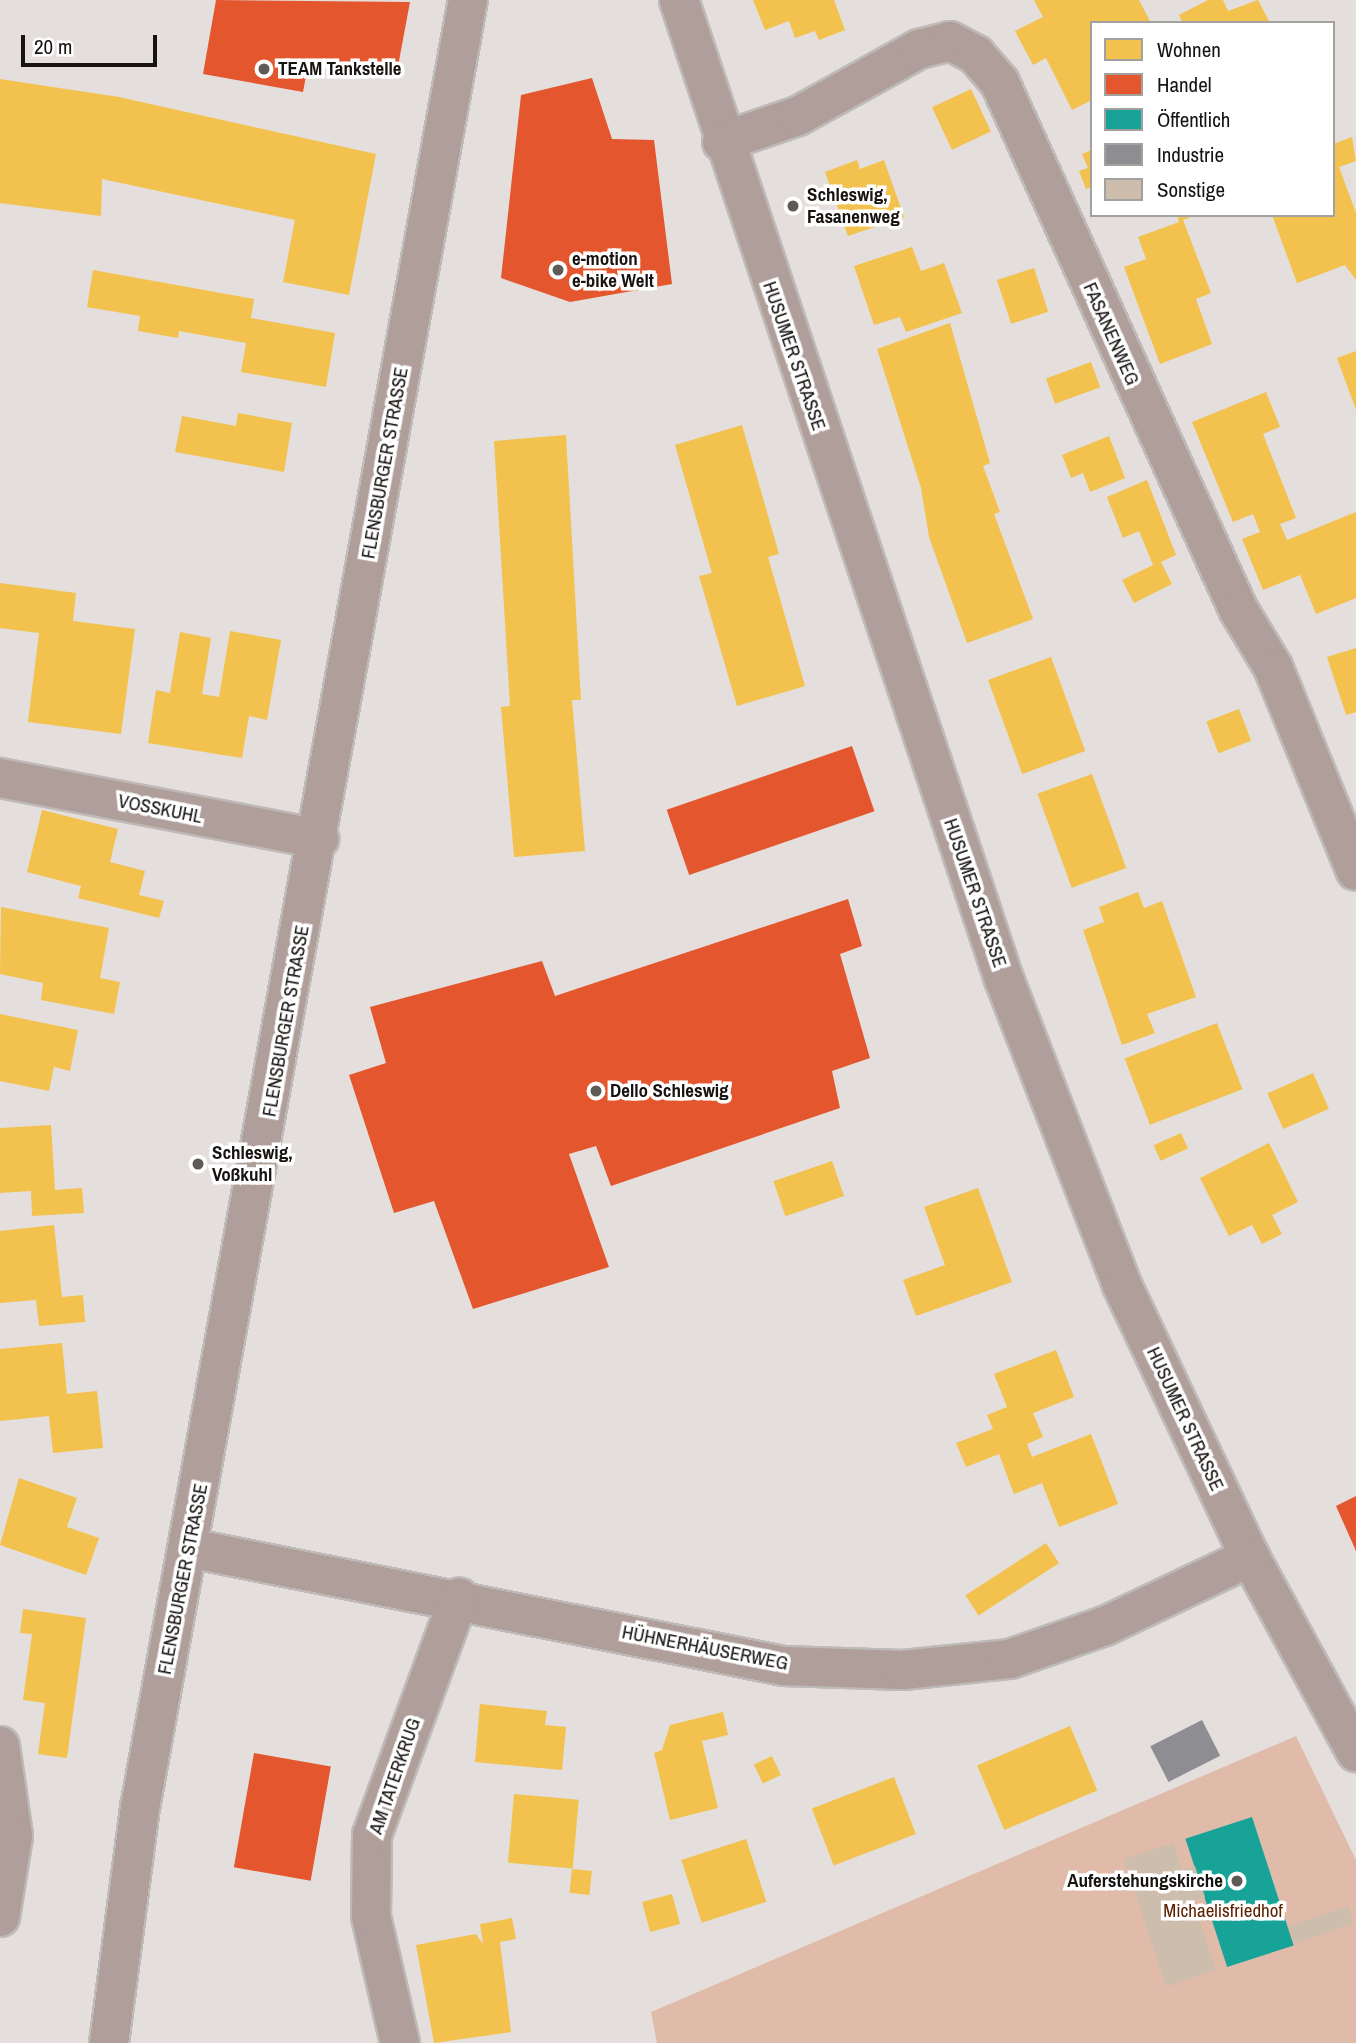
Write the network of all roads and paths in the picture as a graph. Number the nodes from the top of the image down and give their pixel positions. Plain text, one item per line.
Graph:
1 (468, 0) edge
2 (679, 0) edge
3 (722, 142) junction
4 (0, 778) edge
5 (319, 839) junction
6 (1356, 871) edge
7 (189, 1548) junction
8 (1250, 1558) junction
9 (459, 1597) junction
10 (0, 1746) edge
11 (1356, 1752) edge
12 (0, 1917) edge
13 (109, 2043) edge
14 (400, 2043) edge

1 - 5 street, FLENSBURGER STRASSE
2 - 3 street, HUSUMER STRASSE
3 - 6 street, FASANENWEG
3 - 8 street, HUSUMER STRASSE
4 - 5 street, VOSSKUHL
5 - 7 street, FLENSBURGER STRASSE
7 - 9 street, HÜHNERHÄUSERWEG
7 - 13 street, FLENSBURGER STRASSE
8 - 9 street, HÜHNERHÄUSERWEG
8 - 11 street, HUSUMER STRASSE
9 - 14 street, AM TATERKRUG
10 - 12 street

